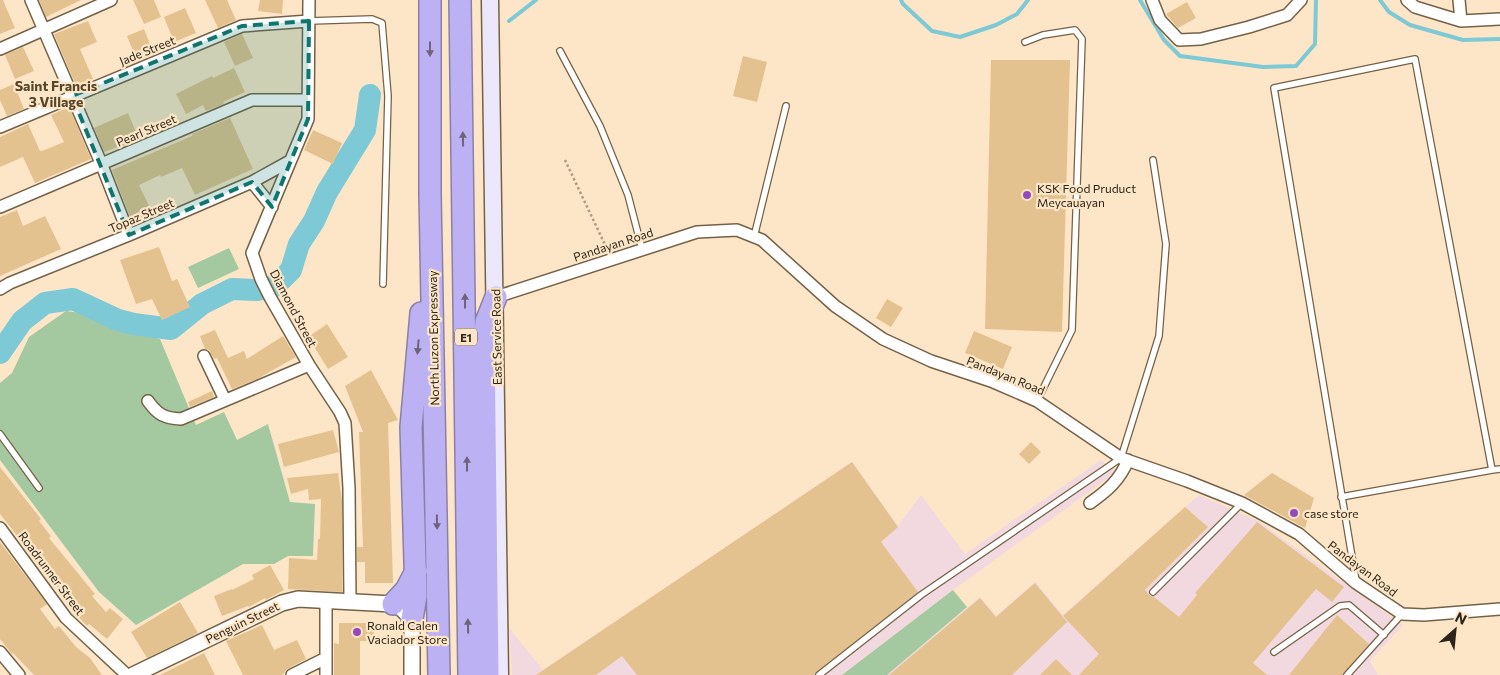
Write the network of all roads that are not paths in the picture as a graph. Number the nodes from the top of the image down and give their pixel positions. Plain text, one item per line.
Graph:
1 (31, 0) edge
2 (111, 0) edge
3 (309, 0) edge
4 (430, 0) edge
5 (460, 0) edge
6 (490, 0) edge
7 (1152, 0) edge
8 (1301, 0) edge
9 (1407, 0) edge
10 (1460, 0) edge
11 (1500, 19) edge
12 (309, 21) junction
13 (1460, 22) junction
14 (44, 31) junction
15 (1025, 42) dead end
16 (0, 49) edge
17 (560, 51) dead end
18 (72, 96) junction
19 (308, 100) junction
20 (786, 106) dead end
21 (0, 127) edge
22 (1153, 160) dead end
23 (290, 161) junction
24 (101, 163) junction
25 (252, 182) junction
26 (430, 194) junction
27 (0, 207) edge
28 (272, 207) junction
29 (129, 235) junction
30 (754, 237) junction
31 (642, 249) junction
32 (382, 284) dead end
33 (0, 289) edge
34 (496, 297) junction
35 (204, 356) dead end
36 (308, 364) junction
37 (225, 400) junction
38 (148, 401) dead end
39 (1037, 401) junction
40 (0, 434) edge
41 (1125, 459) junction
42 (1500, 469) edge
43 (1492, 470) junction
44 (39, 488) dead end
45 (1341, 497) junction
46 (1242, 503) junction
47 (1090, 504) dead end
48 (0, 528) edge
49 (416, 571) junction
50 (1356, 583) junction
51 (1153, 592) dead end
52 (326, 599) junction
53 (350, 600) junction
54 (394, 604) junction
55 (1500, 609) edge
56 (1402, 614) junction
57 (412, 619) junction
58 (1384, 635) junction
59 (0, 652) edge
60 (1274, 652) dead end
61 (326, 658) junction
62 (19, 675) edge
63 (127, 675) edge
64 (133, 675) edge
65 (292, 675) edge
66 (326, 675) edge
67 (412, 675) edge
68 (439, 675) edge
69 (469, 675) edge
70 (488, 675) edge
71 (500, 675) edge
72 (819, 675) edge
73 (1347, 675) edge

1 - 14 street
2 - 14 street
3 - 12 street, Diamond Street
4 -> 26 highway, North Luzon Expressway
69 -> 5 highway, E1
6 - 34 main road, East Service Road
7 - 8 street
9 - 13 street
10 - 13 street
11 - 13 street
12 - 18 street, Jade Street
12 - 19 street, Diamond Street
12 - 32 lane
14 - 16 street
14 - 18 street
15 - 39 lane
17 - 31 lane
18 - 21 street, Jade Street
18 - 24 street
19 - 23 street, Diamond Street
19 - 24 street, Pearl Street
20 - 30 lane
22 - 41 lane
23 - 25 street, Topaz Street
23 - 28 street, Diamond Street
24 - 27 street, Pearl Street
24 - 29 street
25 - 28 street
25 - 29 street, Topaz Street
26 -> 49 highway
26 -> 68 highway, North Luzon Expressway
28 - 36 street, Diamond Street
29 - 33 street, Topaz Street
30 - 31 street, Pandayan Road
30 - 39 street, Pandayan Road
31 - 34 street, Pandayan Road
34 - 70 highway
34 - 71 main road, East Service Road
35 - 37 street
36 - 37 street
36 - 53 street, Diamond Street
37 - 38 street
39 - 41 street, Pandayan Road
40 - 44 lane
41 - 46 street, Pandayan Road
41 - 47 street
41 - 72 lane
42 - 43 lane
43 - 45 lane
43 - 45 lane
45 - 50 lane
46 - 50 street, Pandayan Road
46 - 51 lane
48 - 63 street, Roadrunner Street
49 - 54 highway
49 - 57 highway
50 - 56 street, Pandayan Road
52 - 53 street, Penguin Street
52 - 61 street
52 - 64 street, Penguin Street
53 - 54 street, Penguin Street
54 - 57 street
55 - 56 street, Pandayan Road
56 - 58 lane
57 - 67 street
58 - 60 lane
58 - 73 lane
59 - 62 street
61 - 65 street
61 - 66 street

